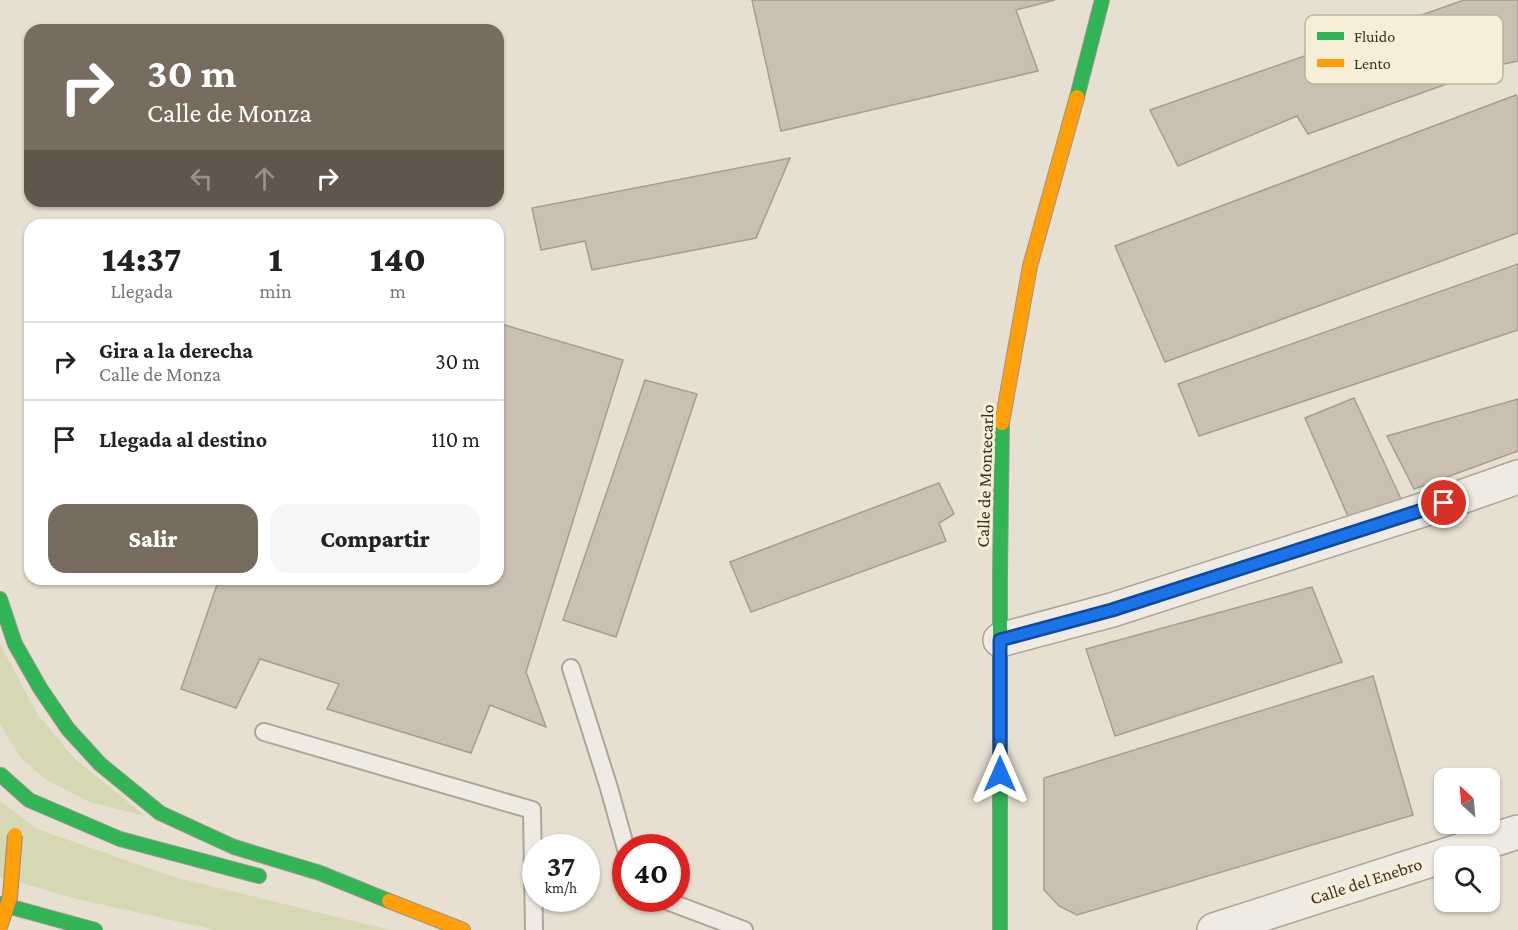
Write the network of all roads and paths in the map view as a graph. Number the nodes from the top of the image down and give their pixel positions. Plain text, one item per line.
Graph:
1 (1102, 0) edge
2 (1518, 477) edge
3 (0, 599) edge
4 (1000, 640) junction
5 (571, 668) dead end
6 (264, 732) dead end
7 (0, 774) edge
8 (5, 795) dead end
9 (14, 830) dead end
10 (1518, 832) edge
11 (622, 834) edge
12 (268, 878) dead end
13 (359, 903) dead end
14 (0, 904) edge
15 (690, 910) edge
16 (1253, 924) edge
17 (0, 927) edge
18 (95, 930) edge
19 (462, 930) edge
20 (534, 930) edge
21 (744, 930) edge
22 (999, 930) edge
23 (1214, 930) edge

1 - 4 main road, Calle de Montecarlo
2 - 4 street
3 - 19 main road
4 - 22 main road, Calle de Montecarlo
5 - 11 lane
6 - 20 lane
7 - 8 main road
7 - 12 main road
9 - 17 main road, bridge
10 - 16 street, Calle del Enebro
13 - 19 main road
14 - 18 main road
15 - 21 lane
16 - 23 street, Calle del Enebro

